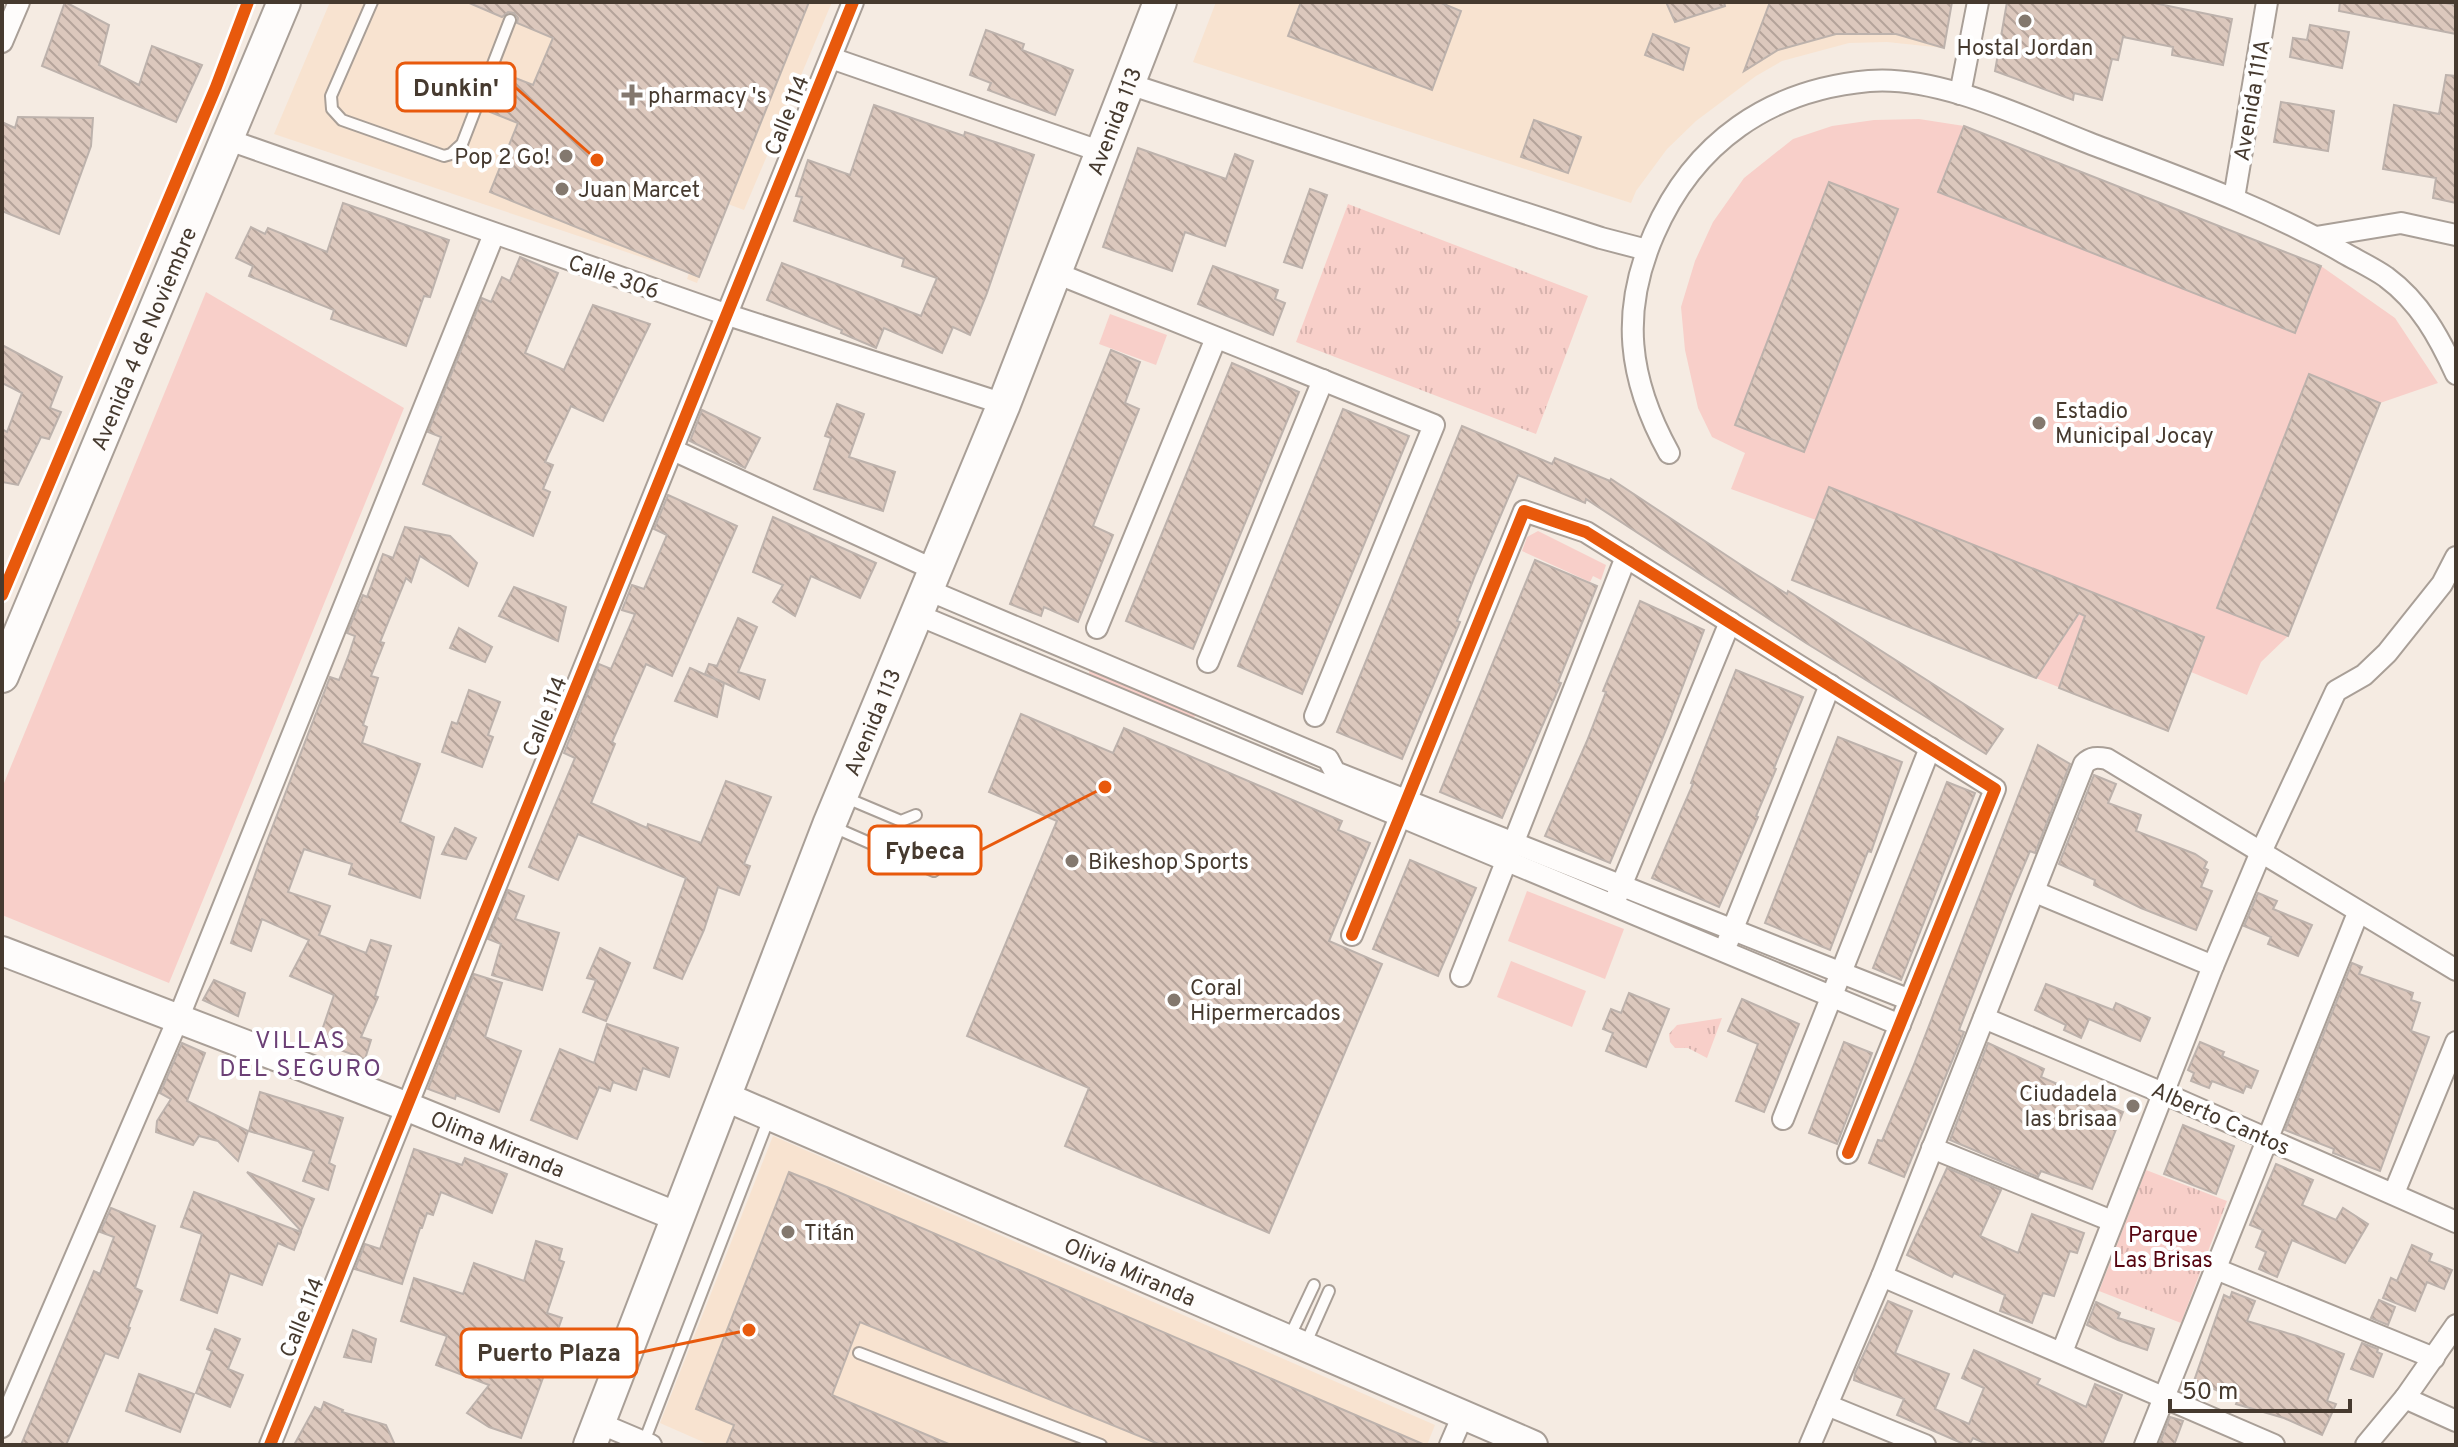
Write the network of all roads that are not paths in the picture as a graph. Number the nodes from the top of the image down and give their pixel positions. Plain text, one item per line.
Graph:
1 (19, 2) edge
2 (284, 2) edge
3 (372, 2) edge
4 (853, 2) edge
5 (1160, 2) edge
6 (1978, 2) edge
7 (2267, 2) edge
8 (510, 20) dead end
9 (2, 42) edge
10 (831, 58) junction
11 (1129, 84) junction
12 (1960, 94) junction
13 (226, 139) junction
14 (1102, 152) junction
15 (2234, 198) junction
16 (494, 234) junction
17 (2456, 235) edge
18 (2316, 237) junction
19 (1647, 250) junction
20 (1056, 273) junction
21 (725, 314) junction
22 (1216, 338) junction
23 (2456, 374) edge
24 (1323, 380) junction
25 (1004, 404) junction
26 (673, 450) junction
27 (1669, 453) dead end
28 (1626, 557) junction
29 (2456, 557) edge
30 (927, 592) junction
31 (1730, 622) junction
32 (1097, 628) dead end
33 (1087, 657) junction
34 (1208, 662) dead end
35 (2, 676) edge
36 (1078, 680) junction
37 (1830, 685) junction
38 (1215, 711) junction
39 (1315, 716) dead end
40 (1207, 734) junction
41 (1930, 748) junction
42 (843, 796) junction
43 (1403, 808) junction
44 (916, 815) dead end
45 (829, 825) junction
46 (1510, 851) junction
47 (2261, 852) junction
48 (934, 871) dead end
49 (2035, 892) junction
50 (1618, 895) junction
51 (2358, 913) junction
52 (1732, 930) junction
53 (1352, 935) dead end
54 (2, 951) edge
55 (1724, 951) junction
56 (2213, 966) junction
57 (2456, 970) edge
58 (1842, 973) junction
59 (1461, 976) dead end
60 (1832, 996) junction
61 (1910, 1000) junction
62 (1984, 1018) junction
63 (178, 1019) junction
64 (1900, 1025) junction
65 (2456, 1042) edge
66 (2163, 1093) junction
67 (726, 1097) junction
68 (408, 1107) junction
69 (770, 1117) junction
70 (1783, 1119) dead end
71 (2268, 1139) junction
72 (1932, 1148) junction
73 (1848, 1153) dead end
74 (2394, 1193) junction
75 (678, 1217) junction
76 (2112, 1221) junction
77 (2456, 1222) edge
78 (2216, 1269) junction
79 (1882, 1276) junction
80 (1314, 1285) dead end
81 (1329, 1291) dead end
82 (2456, 1325) edge
83 (1296, 1343) junction
84 (2062, 1352) junction
85 (859, 1353) dead end
86 (2434, 1358) junction
87 (2165, 1397) junction
88 (2405, 1398) junction
89 (1827, 1405) junction
90 (1463, 1415) junction
91 (2456, 1421) edge
92 (2, 1427) edge
93 (594, 1434) edge
94 (648, 1444) edge
95 (270, 1445) edge
96 (1101, 1445) edge
97 (1450, 1445) edge
98 (1533, 1445) edge
99 (1810, 1445) edge
100 (1925, 1445) edge
101 (2145, 1445) edge
102 (2274, 1445) edge
103 (2366, 1445) edge

1 - 9 street
2 - 13 main road, Avenida 4 de Noviembre
3 - 8 lane
4 - 10 street, Calle 114
5 - 11 main road, Avenida 113
6 - 12 street
7 - 15 street, Avenida 111A
10 - 14 street
10 - 21 street, Calle 114
11 - 14 main road, Avenida 113
11 - 19 street
12 - 15 street
12 - 19 street
13 - 16 street, Calle 306
13 - 35 main road, Avenida 4 de Noviembre
14 - 20 main road, Avenida 113
15 - 18 street
16 - 21 street, Calle 306
16 - 63 street
17 - 18 street
18 - 23 street
19 - 27 street
20 - 22 street
20 - 25 main road, Avenida 113
21 - 25 street, Calle 306
21 - 26 street, Calle 114
22 - 24 street
22 - 32 street
24 - 34 street
24 - 39 street
25 - 30 main road, Avenida 113
26 - 30 street
26 - 68 street, Calle 114
28 - 31 street
28 - 43 street
28 - 46 street
29 - 47 street
30 - 33 street
30 - 36 street
30 - 42 main road, Avenida 113
31 - 37 street
31 - 50 street
33 - 36 street
33 - 38 street
36 - 40 street
37 - 41 street
37 - 52 street
38 - 40 street
38 - 43 street
40 - 43 street
41 - 58 street
41 - 61 street
42 - 44 lane
42 - 45 main road, Avenida 113
43 - 46 street
43 - 53 street
45 - 48 lane
45 - 67 main road, Avenida 113
46 - 50 street
46 - 59 street
47 - 49 street
47 - 51 street
47 - 56 street
49 - 56 street
49 - 62 street
50 - 52 street
50 - 55 street
51 - 57 street
51 - 71 street
52 - 55 street
52 - 58 street
54 - 63 street, Olima Miranda
55 - 60 street
56 - 66 street
58 - 60 street
58 - 61 street
60 - 64 street
60 - 70 street
61 - 64 street
62 - 66 street, Alberto Cantos
62 - 72 street
63 - 68 street, Olima Miranda
63 - 92 street
64 - 73 street
65 - 74 street
66 - 71 street, Alberto Cantos
66 - 76 street
67 - 69 street, Olivia Miranda
67 - 75 main road, Avenida 113
68 - 75 street, Olima Miranda
68 - 95 street, Calle 114
69 - 83 street, Olivia Miranda
69 - 94 lane
71 - 74 street, Alberto Cantos
71 - 78 street
72 - 76 street
72 - 79 street
74 - 77 street, Alberto Cantos
75 - 93 main road, Avenida 113
76 - 84 street
78 - 86 street
78 - 87 street
79 - 84 street
79 - 89 street
80 - 83 lane
81 - 83 lane
82 - 86 street
83 - 90 street, Olivia Miranda
84 - 87 street
85 - 96 lane
86 - 88 street
87 - 101 street
87 - 102 street
88 - 91 street
88 - 103 street
89 - 99 street
89 - 100 street
90 - 97 street
90 - 98 street, Olivia Miranda
93 - 94 street

